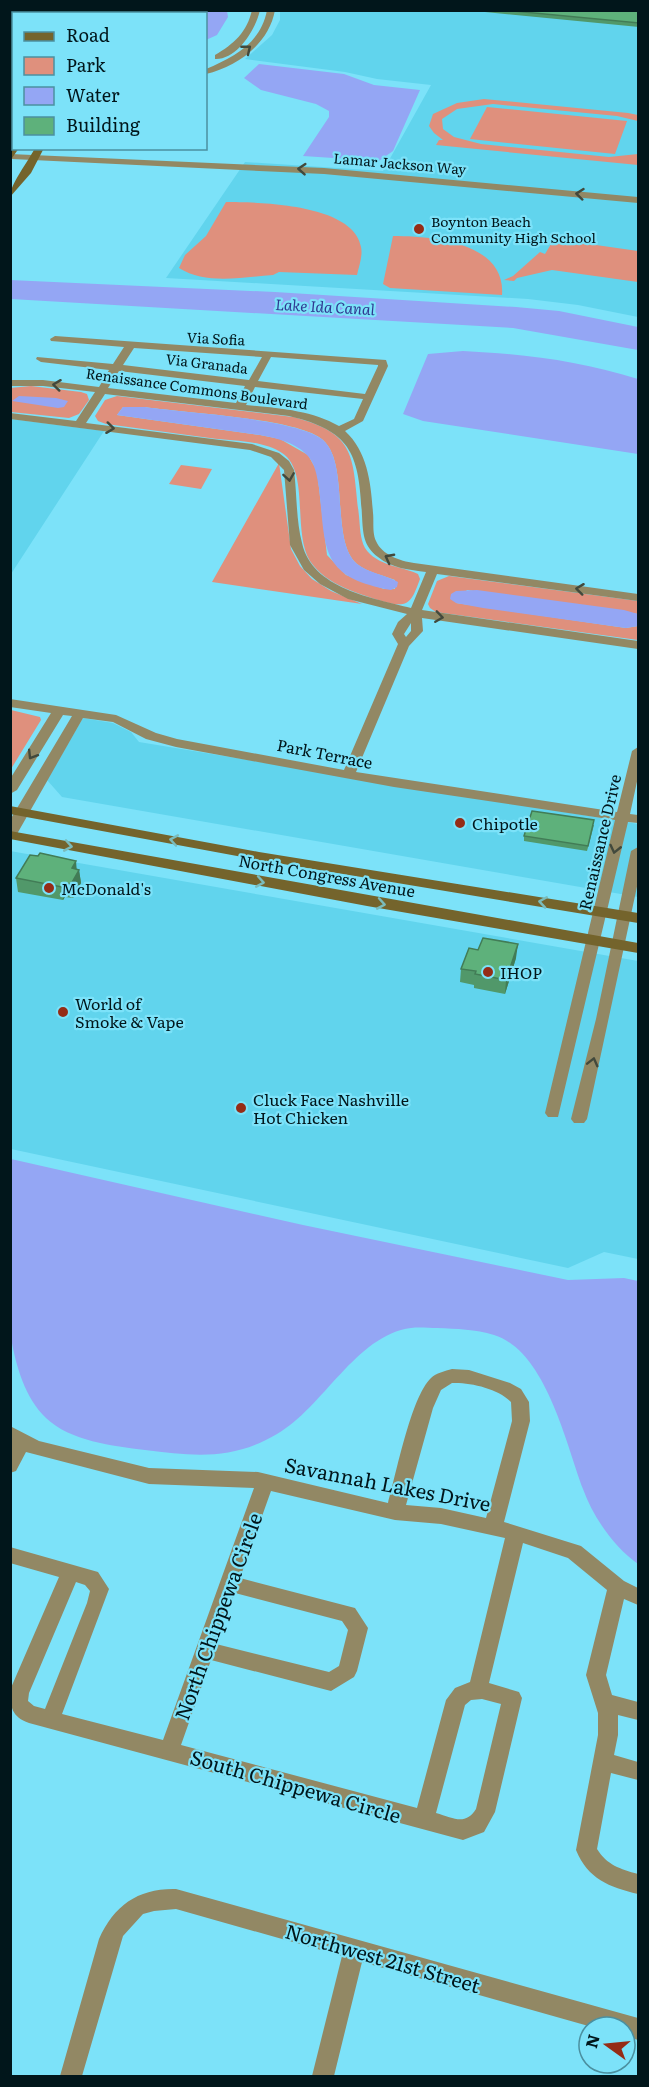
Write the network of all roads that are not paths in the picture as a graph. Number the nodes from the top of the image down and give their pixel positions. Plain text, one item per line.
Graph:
1 (256, 10) edge
2 (271, 10) edge
3 (207, 62) edge
4 (207, 72) edge
5 (12, 156) edge
6 (36, 156) edge
7 (158, 165) junction
8 (252, 174) dead end
9 (10, 194) edge
10 (639, 200) edge
11 (55, 339) dead end
12 (130, 346) junction
13 (268, 354) junction
14 (41, 358) dead end
15 (117, 368) junction
16 (10, 383) edge
17 (252, 384) junction
18 (103, 390) junction
19 (368, 397) junction
20 (239, 407) junction
21 (10, 416) edge
22 (80, 424) junction
23 (339, 430) junction
24 (433, 570) junction
25 (639, 597) edge
26 (415, 613) junction
27 (639, 645) edge
28 (10, 703) edge
29 (59, 711) junction
30 (80, 713) junction
31 (639, 751) edge
32 (349, 774) junction
33 (10, 790) edge
34 (16, 811) edge
35 (622, 817) junction
36 (639, 819) edge
37 (10, 835) edge
38 (639, 851) edge
39 (600, 911) junction
40 (632, 916) edge
41 (595, 941) junction
42 (619, 945) junction
43 (639, 948) edge
44 (578, 1014) junction
45 (603, 1019) junction
46 (553, 1113) dead end
47 (579, 1119) dead end
48 (16, 1438) edge
49 (10, 1466) edge
50 (265, 1482) junction
51 (395, 1512) junction
52 (493, 1527) junction
53 (516, 1533) junction
54 (10, 1555) edge
55 (71, 1570) junction
56 (228, 1583) junction
57 (618, 1587) junction
58 (639, 1597) edge
59 (204, 1650) junction
60 (478, 1689) junction
61 (604, 1702) junction
62 (639, 1711) edge
63 (50, 1720) junction
64 (169, 1750) junction
65 (604, 1762) junction
66 (639, 1771) edge
67 (424, 1821) junction
68 (639, 1884) edge
69 (355, 1949) junction
70 (639, 2029) edge
71 (71, 2076) edge
72 (323, 2076) edge

1 - 3 street
4 -> 2 street
5 - 6 street, Lamar Jackson Way
6 - 7 street, Lamar Jackson Way
6 - 9 main road
7 - 8 street, Lamar Jackson Way
10 -> 7 street, Lamar Jackson Way
11 - 12 street, Via Sofia
12 - 13 street, Via Sofia
12 - 15 street
13 - 17 street
13 - 19 street, Via Sofia
14 - 15 street, Via Granada
15 - 17 street, Via Granada
15 - 18 street
18 -> 16 street, Renaissance Commons Boulevard
17 - 19 street, Via Granada
17 - 20 street
18 - 20 street, Renaissance Commons Boulevard
18 - 22 street
19 - 23 street
20 - 23 street, Renaissance Commons Boulevard
21 - 22 street
22 -> 26 street
24 -> 23 street, Renaissance Commons Boulevard
25 -> 24 street, Renaissance Commons Boulevard
24 - 26 street
26 -> 27 street
26 - 32 street
28 - 29 street, Park Terrace
29 - 30 street, Park Terrace
29 -> 33 street
30 - 32 street, Park Terrace
30 - 34 street
31 - 35 street, Renaissance Drive
32 - 35 street, Park Terrace
34 - 37 street
39 -> 34 main road, North Congress Avenue
35 - 36 street, Park Terrace
35 -> 39 street, Renaissance Drive
37 -> 41 main road, North Congress Avenue
38 - 40 street
39 - 40 main road, North Congress Avenue
39 - 41 street, Renaissance Drive
40 - 42 street
41 - 42 main road, North Congress Avenue
41 - 44 street, Renaissance Drive
42 - 43 main road, North Congress Avenue
42 - 45 street
44 - 45 street
44 - 46 street, Renaissance Drive
47 -> 45 street
48 - 49 street
48 - 50 street, Savannah Lakes Drive
50 - 51 street, Savannah Lakes Drive
50 - 56 street, North Chippewa Circle
51 - 52 street, Savannah Lakes Drive
51 - 52 street
52 - 53 street, Savannah Lakes Drive
53 - 57 street, Savannah Lakes Drive
53 - 60 street
54 - 55 street
55 - 63 street
55 - 63 street, South Chippewa Circle
56 - 59 street, North Chippewa Circle
56 - 59 street
57 - 58 street, Savannah Lakes Drive
57 - 61 street
59 - 64 street, North Chippewa Circle
60 - 67 street, South Chippewa Circle
60 - 67 street, South Chippewa Circle
61 - 62 street
61 - 65 street
63 - 64 street, South Chippewa Circle
64 - 67 street, South Chippewa Circle
65 - 66 street
65 - 68 street
69 - 70 street, Northwest 21st Street
69 - 71 street, Northwest 21st Street
69 - 72 street

